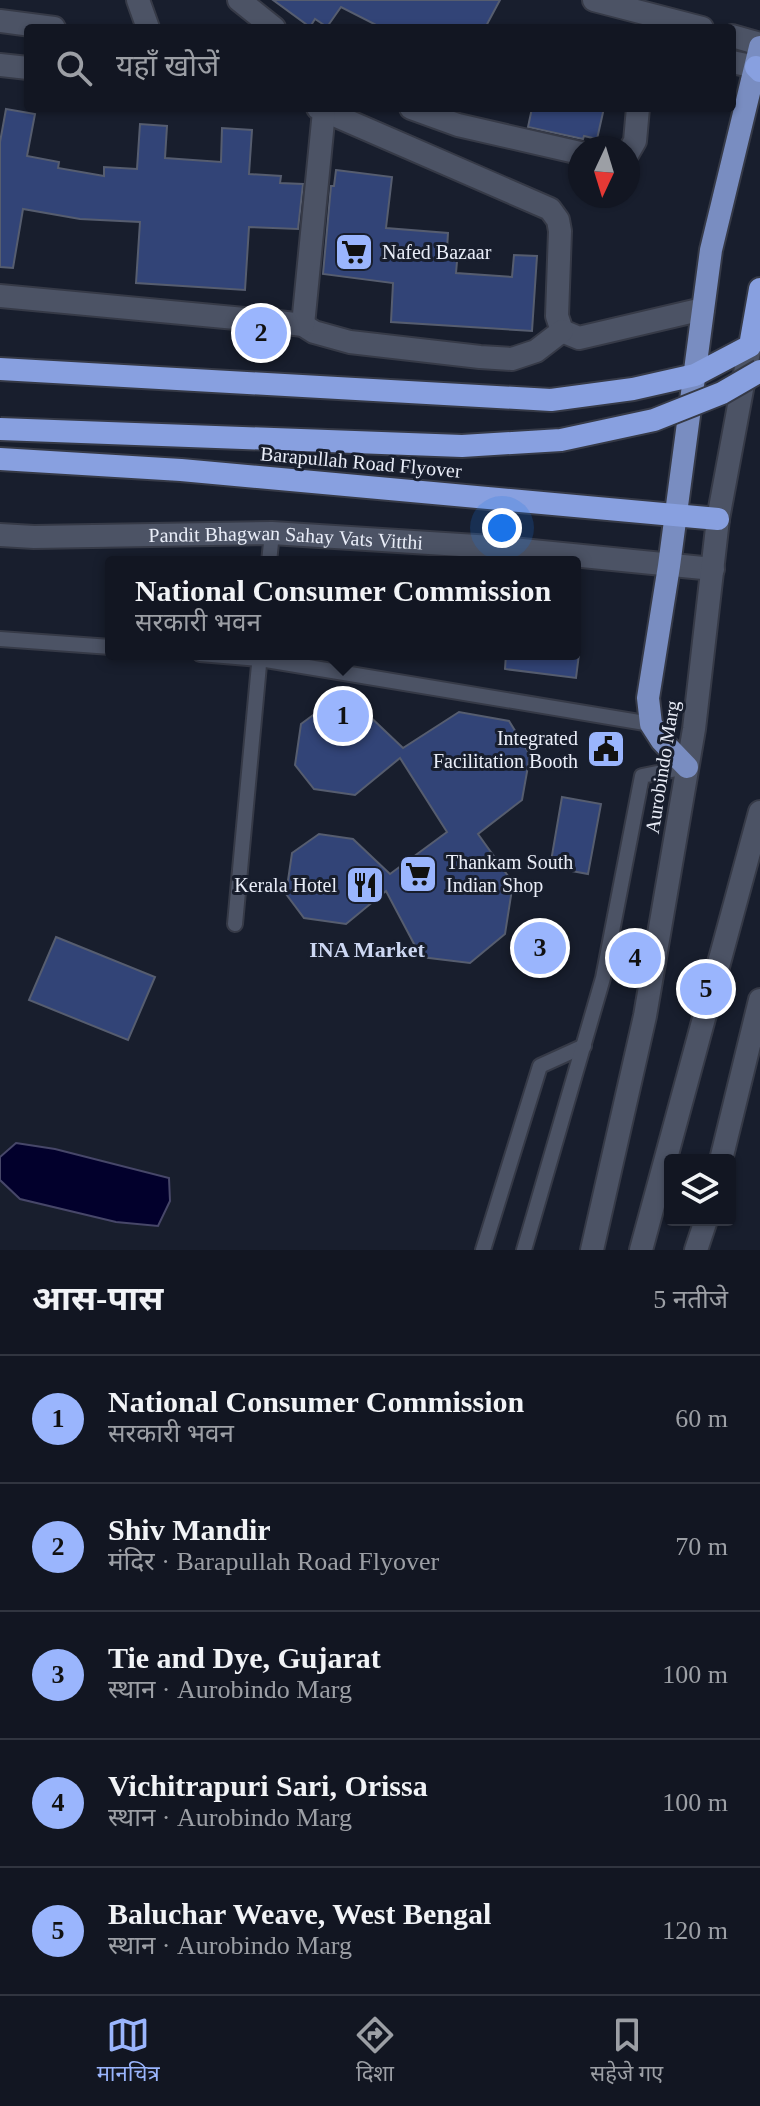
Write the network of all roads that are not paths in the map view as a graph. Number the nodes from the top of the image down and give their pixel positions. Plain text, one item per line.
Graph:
1 (138, 0) edge
2 (239, 0) edge
3 (594, 0) edge
4 (649, 15) edge
5 (0, 21) edge
6 (24, 24) edge
7 (147, 24) edge
8 (269, 24) edge
9 (686, 24) edge
10 (736, 39) edge
11 (759, 57) edge
12 (736, 61) edge
13 (0, 65) edge
14 (24, 68) edge
15 (321, 112) edge
16 (328, 112) edge
17 (422, 112) edge
18 (638, 112) edge
19 (635, 136) edge
20 (568, 150) edge
21 (760, 289) edge
22 (0, 296) edge
23 (703, 309) junction
24 (303, 325) junction
25 (562, 331) junction
26 (750, 346) junction
27 (0, 369) edge
28 (760, 371) edge
29 (695, 375) junction
30 (0, 429) edge
31 (0, 459) edge
32 (676, 515) junction
33 (718, 519) junction
34 (272, 533) junction
35 (0, 535) edge
36 (270, 556) edge
37 (576, 556) edge
38 (581, 557) edge
39 (669, 566) junction
40 (713, 569) junction
41 (0, 639) edge
42 (105, 647) edge
43 (260, 660) edge
44 (283, 660) edge
45 (651, 724) junction
46 (687, 767) junction
47 (760, 812) edge
48 (235, 924) dead end
49 (760, 1000) edge
50 (584, 1046) junction
51 (722, 1154) edge
52 (704, 1226) edge
53 (483, 1250) edge
54 (524, 1250) edge
55 (592, 1250) edge
56 (641, 1250) edge
57 (696, 1250) edge

1 - 7 street
2 - 8 street
3 - 4 street
4 - 9 street
5 - 6 street
10 - 11 street
11 - 12 street
11 - 23 main road
13 - 14 street
15 - 24 street
16 - 25 street
17 - 20 street
18 - 19 street
21 - 26 highway, Aurobindo Marg
22 - 24 street
23 - 25 street
23 - 29 main road
24 - 25 street
26 - 29 highway
26 - 33 street, Aurobindo Marg
27 - 29 highway
28 - 30 highway, bridge
29 - 32 main road
31 - 32 highway, Barapullah Road Flyover
32 - 33 highway, Barapullah Road Flyover
32 - 39 main road
33 - 40 street, Aurobindo Marg
34 - 35 street, Pandit Bhagwan Sahay Vats Vitthi
34 - 36 lane
34 - 37 street, Pandit Bhagwan Sahay Vats Vitthi
38 - 39 street, Pandit Bhagwan Sahay Vats Vitthi
39 - 40 street, Pandit Bhagwan Sahay Vats Vitthi
39 - 45 main road
40 - 46 street, Aurobindo Marg
41 - 42 lane
43 - 48 lane
44 - 45 lane
45 - 46 main road
46 - 50 lane
46 - 55 street, Aurobindo Marg
47 - 56 street
49 - 51 street
50 - 53 lane
50 - 54 lane
52 - 57 street

